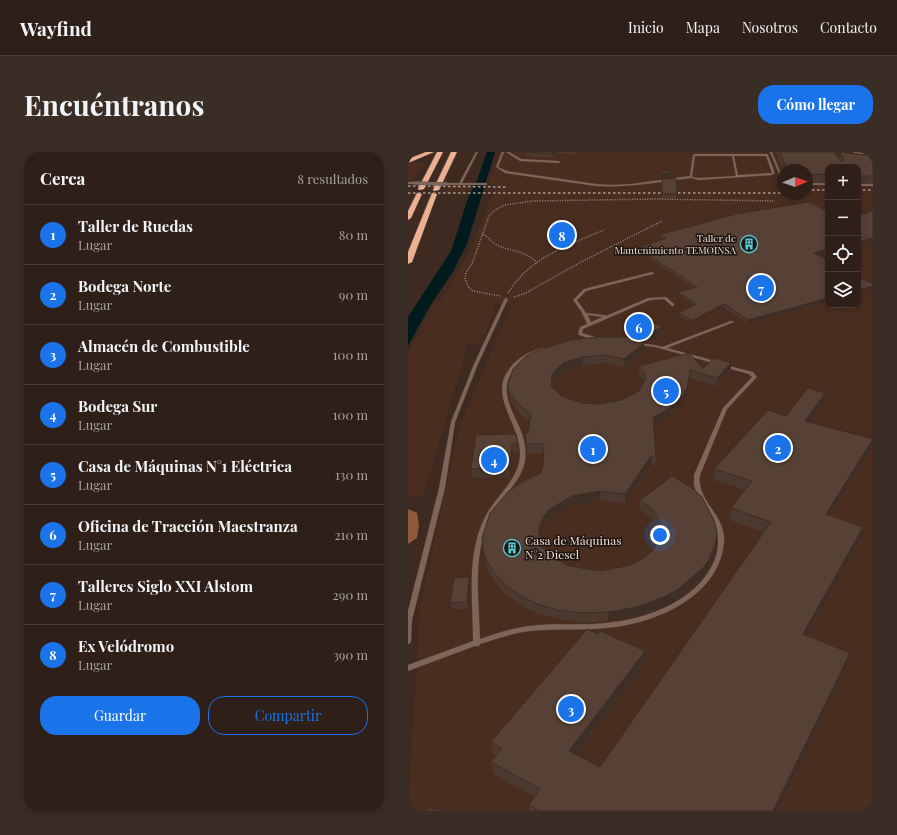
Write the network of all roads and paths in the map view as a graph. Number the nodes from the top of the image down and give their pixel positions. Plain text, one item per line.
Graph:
1 (431, 152) edge
2 (440, 152) edge
3 (454, 152) edge
4 (477, 152) edge
5 (503, 152) edge
6 (507, 152) edge
7 (771, 152) edge
8 (855, 152) edge
9 (766, 153) edge
10 (873, 154) edge
11 (734, 155) junction
12 (408, 161) edge
13 (559, 162) dead end
14 (777, 167) edge
15 (737, 176) junction
16 (691, 177) junction
17 (408, 183) edge
18 (460, 184) junction
19 (486, 184) dead end
20 (813, 184) edge
21 (825, 184) edge
22 (861, 185) edge
23 (873, 185) edge
24 (775, 201) dead end
25 (408, 218) edge
26 (662, 221) dead end
27 (604, 230) dead end
28 (482, 234) junction
29 (408, 262) edge
30 (537, 263) junction
31 (652, 273) dead end
32 (506, 299) junction
33 (673, 305) dead end
34 (586, 314) junction
35 (607, 316) junction
36 (732, 322) dead end
37 (589, 324) junction
38 (589, 338) junction
39 (604, 340) edge
40 (578, 341) edge
41 (631, 344) edge
42 (548, 347) edge
43 (663, 348) junction
44 (408, 641) edge
45 (477, 644) junction
46 (408, 668) edge

1 - 12 highway
2 - 25 highway
3 - 29 highway
4 - 18 lane
5 - 16 lane
6 - 13 lane
7 - 14 lane
8 - 10 street
9 - 11 lane
9 - 15 lane
11 - 15 lane
11 - 16 lane
15 - 16 lane
17 - 18 lane, bridge
18 - 19 lane
20 - 21 lane
22 - 23 lane
24 - 28 path
26 - 32 path
27 - 30 path
28 - 30 path
28 - 32 path
30 - 32 path
31 - 34 lane
32 - 44 lane
33 - 35 lane
34 - 35 lane
34 - 37 lane
35 - 37 lane
36 - 43 lane
37 - 38 lane
38 - 39 lane
38 - 40 lane
41 - 43 lane
42 - 45 lane
43 - 45 lane
45 - 46 lane

